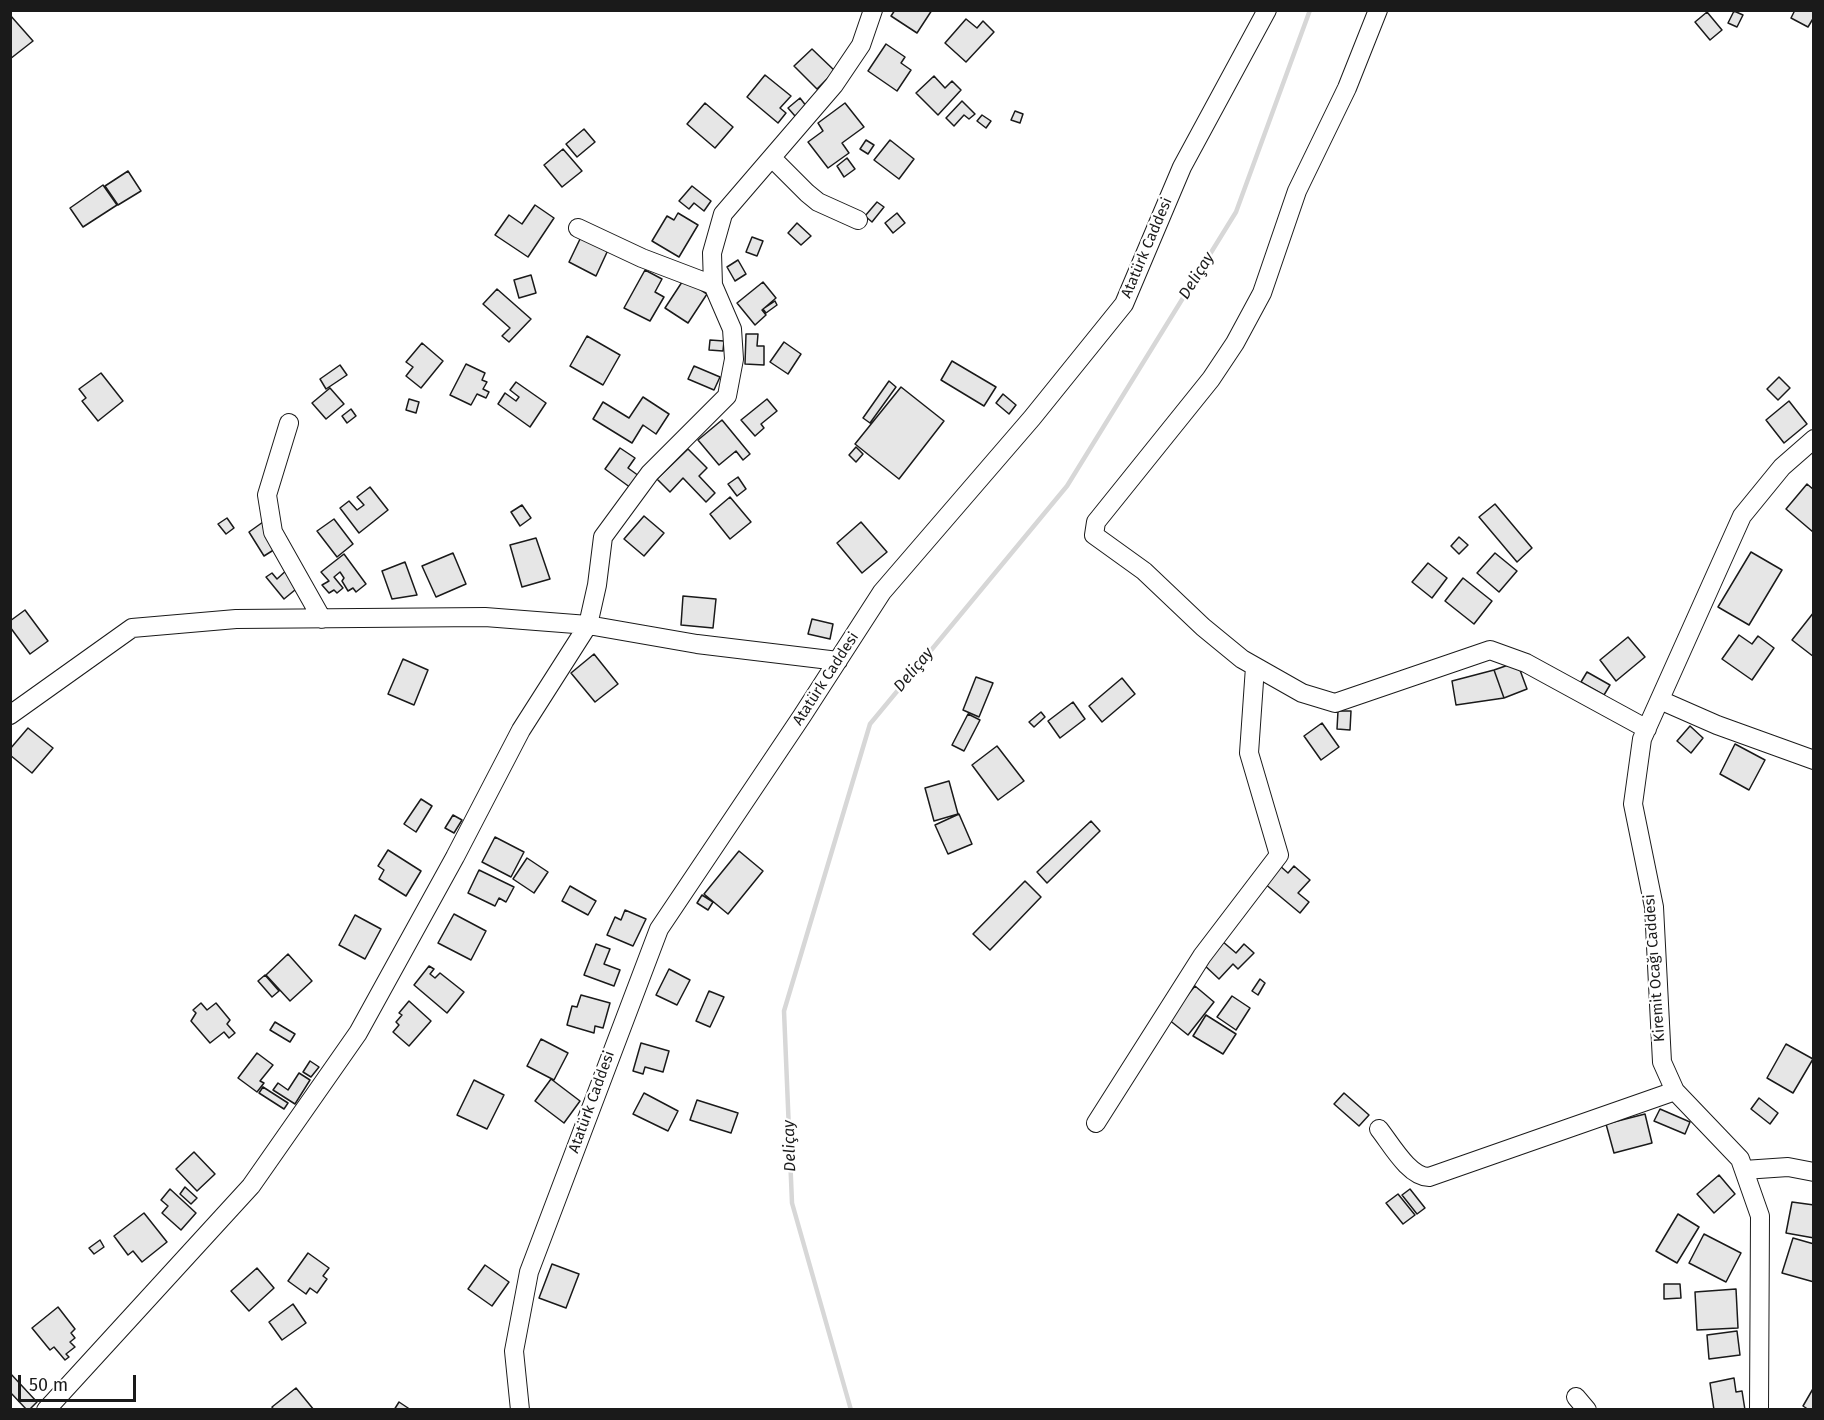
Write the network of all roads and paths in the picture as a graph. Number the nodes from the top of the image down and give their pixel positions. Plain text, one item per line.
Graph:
1 (873, 10) edge
2 (1267, 10) edge
3 (1378, 10) edge
4 (772, 158) junction
5 (858, 220) dead end
6 (578, 228) dead end
7 (713, 285) junction
8 (289, 423) dead end
9 (1814, 439) edge
10 (321, 619) junction
11 (588, 625) junction
12 (838, 661) junction
13 (1255, 667) junction
14 (1660, 700) junction
15 (10, 715) edge
16 (1647, 729) junction
17 (1814, 760) edge
18 (1675, 1091) junction
19 (1096, 1123) dead end
20 (1379, 1129) dead end
21 (1744, 1170) junction
22 (1814, 1172) edge
23 (46, 1410) edge
24 (520, 1410) edge
25 (1759, 1410) edge

1 - 4 street
2 - 12 street, Atatürk Caddesi
3 - 13 street
4 - 5 street
4 - 7 street
6 - 7 street
7 - 11 street
8 - 10 street
9 - 14 street, Kiremit Ocağı Caddesi
10 - 11 street
10 - 15 street
11 - 12 street
11 - 23 street
12 - 24 street, Atatürk Caddesi
13 - 16 street
13 - 19 street
14 - 16 street, Kiremit Ocağı Caddesi
14 - 17 street
16 - 18 street, Kiremit Ocağı Caddesi
18 - 20 street
18 - 21 street, Kiremit Ocağı Caddesi
21 - 22 street
21 - 25 street, Kiremit Ocağı Caddesi

